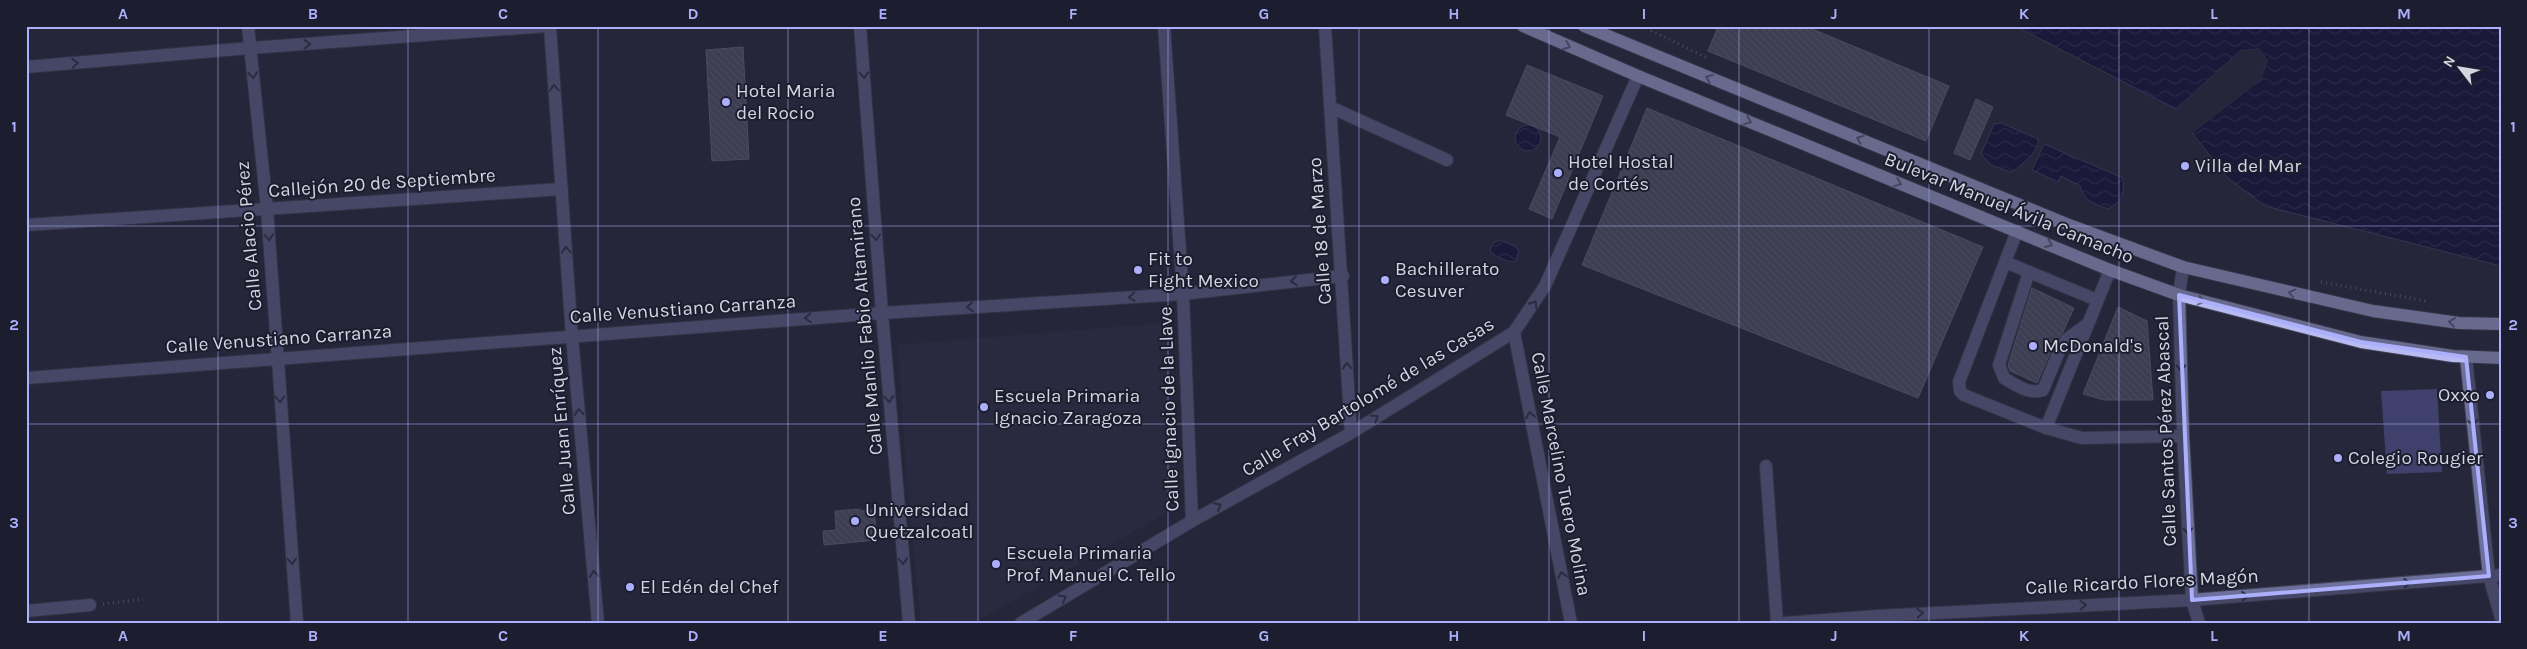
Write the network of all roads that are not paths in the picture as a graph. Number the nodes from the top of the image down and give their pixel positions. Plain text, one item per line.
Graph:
1 (248, 26) edge
2 (549, 26) edge
3 (860, 26) edge
4 (1164, 26) edge
5 (1325, 26) edge
6 (1523, 26) edge
7 (1584, 26) edge
8 (250, 48) junction
9 (26, 67) edge
10 (1638, 76) junction
11 (1330, 108) junction
12 (1447, 160) dead end
13 (562, 190) junction
14 (267, 209) junction
15 (26, 225) edge
16 (2018, 231) junction
17 (2005, 262) junction
18 (2183, 267) junction
19 (2110, 270) junction
20 (2029, 272) junction
21 (1343, 276) junction
22 (1183, 294) junction
23 (2180, 295) junction
24 (2097, 300) junction
25 (882, 313) junction
26 (2088, 324) junction
27 (2501, 324) edge
28 (1514, 332) junction
29 (572, 337) junction
30 (2466, 357) junction
31 (277, 358) junction
32 (2501, 358) edge
33 (26, 378) edge
34 (2046, 428) junction
35 (1351, 432) junction
36 (2183, 436) junction
37 (1766, 466) dead end
38 (1192, 521) junction
39 (2495, 576) edge
40 (2192, 600) junction
41 (90, 605) road end
42 (26, 611) edge
43 (2501, 618) edge
44 (1878, 619) edge
45 (297, 623) edge
46 (598, 623) edge
47 (909, 623) edge
48 (1021, 623) edge
49 (1571, 623) edge
50 (1777, 623) edge
51 (1784, 623) edge
52 (2199, 623) edge

1 - 8 street, Calle Alacio Pérez
8 -> 2 street
13 -> 2 street, Calle Juan Enríquez
3 -> 25 street, Calle Manlio Fabio Altamirano
4 - 22 street, Calle Ignacio de la Llave
5 - 11 street, Calle 18 de Marzo
6 -> 10 main road, Bulevar Manuel Ávila Camacho
18 -> 7 main road, Bulevar Manuel Ávila Camacho
9 -> 8 street
8 -> 14 street, Calle Alacio Pérez
10 -> 16 main road, Bulevar Manuel Ávila Camacho
28 -> 10 street, Calle Fray Bartolomé de las Casas
11 - 12 street
11 - 21 street, Calle 18 de Marzo
13 - 14 street, Callejón 20 de Septiembre
29 -> 13 street, Calle Juan Enríquez
14 - 15 street, Callejón 20 de Septiembre
14 -> 31 street, Calle Alacio Pérez
16 - 17 street
16 -> 19 main road, Bulevar Manuel Ávila Camacho
17 - 20 street
17 - 34 street
18 - 23 street, Calle Santos Pérez Abascal
27 -> 18 main road, Bulevar Manuel Ávila Camacho
19 - 23 main road, Bulevar Manuel Ávila Camacho
19 - 24 street
20 - 24 street
20 - 26 street
21 -> 22 street, Calle Venustiano Carranza
35 -> 21 street, Calle 18 de Marzo
22 -> 25 street, Calle Venustiano Carranza
22 - 38 street, Calle Ignacio de la Llave
23 -> 30 main road, Bulevar Manuel Ávila Camacho
23 -> 36 street, Calle Santos Pérez Abascal
24 - 26 street
25 -> 29 street, Calle Venustiano Carranza
25 -> 47 street, Calle Manlio Fabio Altamirano
26 - 34 street
35 -> 28 street, Calle Fray Bartolomé de las Casas
49 -> 28 street, Calle Marcelino Tuero Molina
29 - 31 street, Calle Venustiano Carranza
46 -> 29 street, Calle Juan Enríquez
30 - 32 main road, Bulevar Manuel Ávila Camacho
30 -> 39 street
31 - 33 street, Calle Venustiano Carranza
31 -> 45 street, Calle Alacio Pérez
34 - 36 street
38 -> 35 street, Calle Fray Bartolomé de las Casas
36 -> 40 street, Calle Santos Pérez Abascal
37 - 50 street
48 -> 38 street, Calle Fray Bartolomé de las Casas
40 -> 39 street, Calle Ricardo Flores Magón
39 - 43 street
44 -> 40 street, Calle Ricardo Flores Magón
40 - 52 street, Calle Santos Pérez Abascal
41 - 42 street
44 - 51 street, Calle Ricardo Flores Magón

